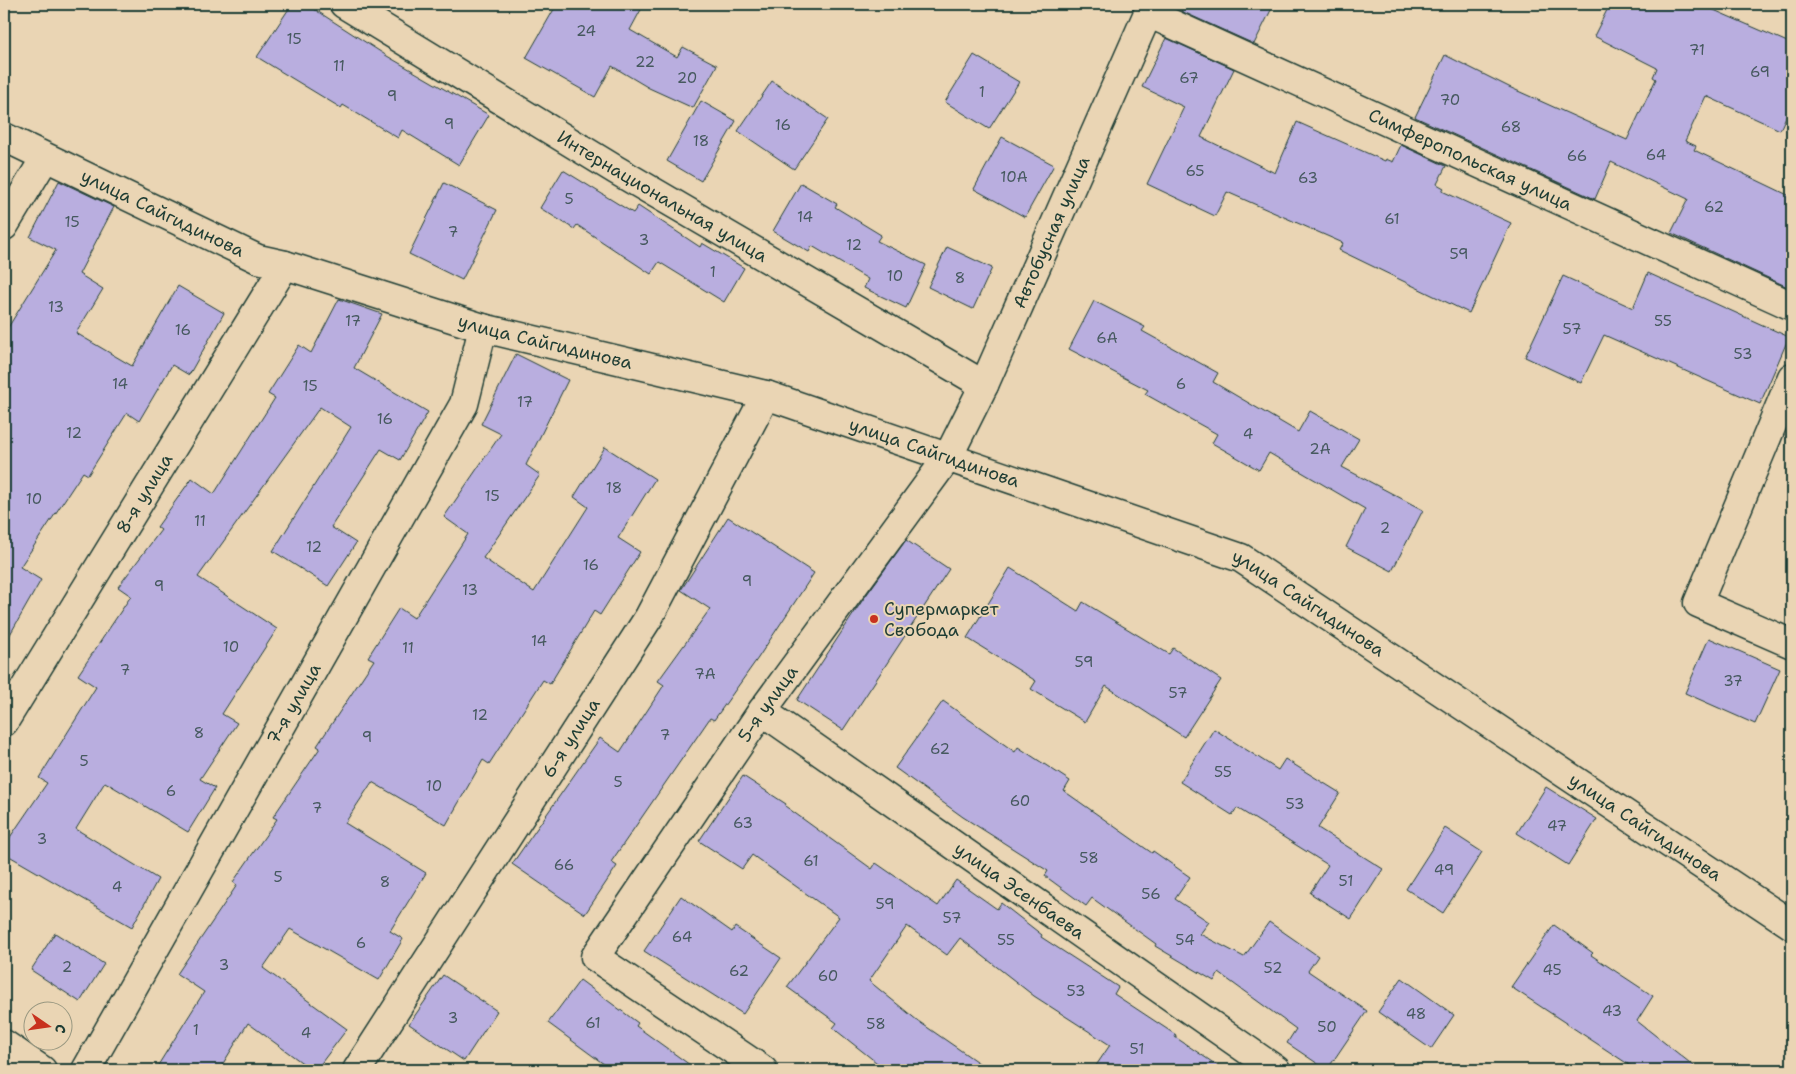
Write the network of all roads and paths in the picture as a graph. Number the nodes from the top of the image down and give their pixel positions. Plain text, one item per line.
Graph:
1 (344, 4) edge
2 (1150, 8) edge
3 (4, 137) edge
4 (45, 158) junction
5 (4, 226) edge
6 (285, 265) junction
7 (1792, 306) edge
8 (483, 328) junction
9 (1792, 377) edge
10 (984, 385) junction
11 (766, 395) junction
12 (948, 457) junction
13 (1792, 644) edge
14 (762, 712) junction
15 (4, 722) edge
16 (1792, 925) edge
17 (4, 1044) edge
18 (42, 1070) edge
19 (86, 1070) edge
20 (357, 1070) edge
21 (763, 1070) edge
22 (1276, 1070) edge

1 - 10 street, Интернациональная улица
2 - 7 street, Симферопольская улица
2 - 10 street, Автобусная улица
3 - 4 street, улица Сайгидинова
4 - 5 street
4 - 6 street, улица Сайгидинова
6 - 8 street, улица Сайгидинова
6 - 15 street, 8-я улица
8 - 11 street, улица Сайгидинова
8 - 19 street, 7-я улица
9 - 13 street
10 - 12 street, Автобусная улица
11 - 12 street, улица Сайгидинова
11 - 20 street, 6-я улица
12 - 14 street, 5-я улица
12 - 16 street, улица Сайгидинова
14 - 21 street, 5-я улица
14 - 22 street, улица Эсенбаева
17 - 18 street

